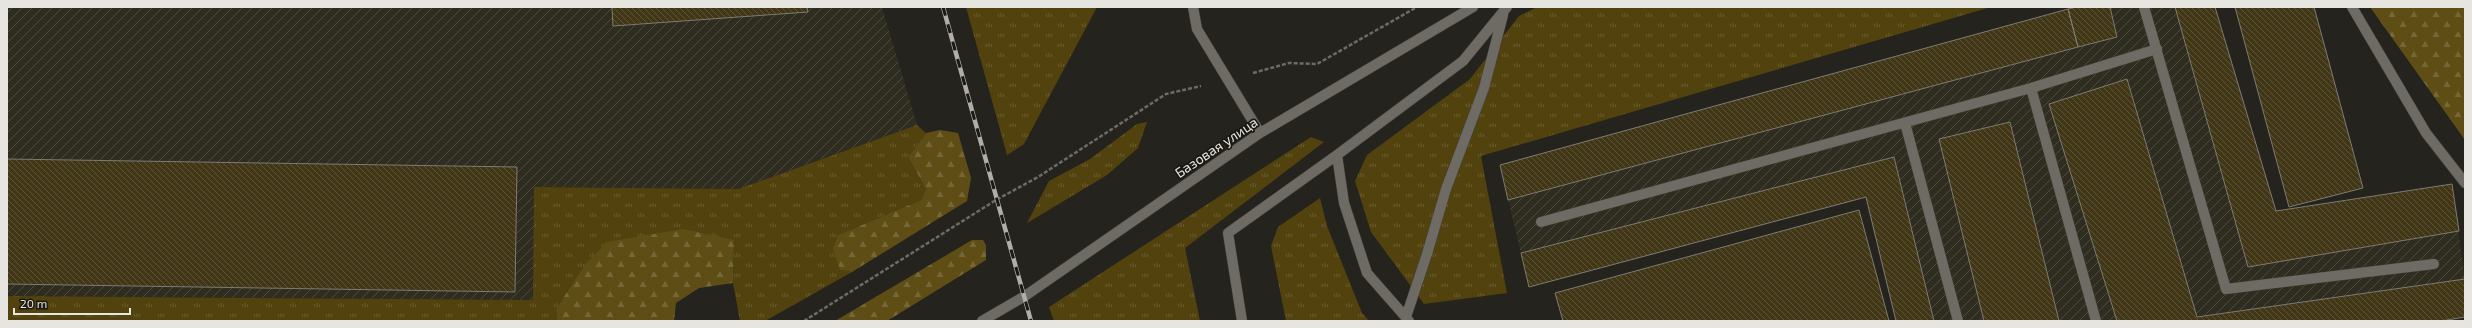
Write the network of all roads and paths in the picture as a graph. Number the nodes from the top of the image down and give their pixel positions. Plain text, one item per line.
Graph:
1 (1193, 7) edge
2 (1473, 7) edge
3 (2144, 7) edge
4 (2352, 7) edge
5 (1505, 10) edge
6 (2157, 49) junction
7 (2031, 88) junction
8 (1904, 123) junction
9 (1260, 133) junction
10 (1337, 155) junction
11 (1038, 177) dead end
12 (2465, 183) edge
13 (1540, 222) dead end
14 (2434, 264) dead end
15 (1407, 319) edge
16 (804, 321) edge
17 (982, 321) edge
18 (1242, 321) edge
19 (1958, 321) edge
20 (2096, 321) edge

1 - 9 street
2 - 9 street, Базовая улица
3 - 6 street
4 - 12 street
5 - 10 street
5 - 15 street
6 - 7 street
6 - 14 street
7 - 8 street
7 - 20 street
8 - 13 street
8 - 19 street
9 - 17 street, Базовая улица
10 - 15 street
10 - 18 street
11 - 16 path

